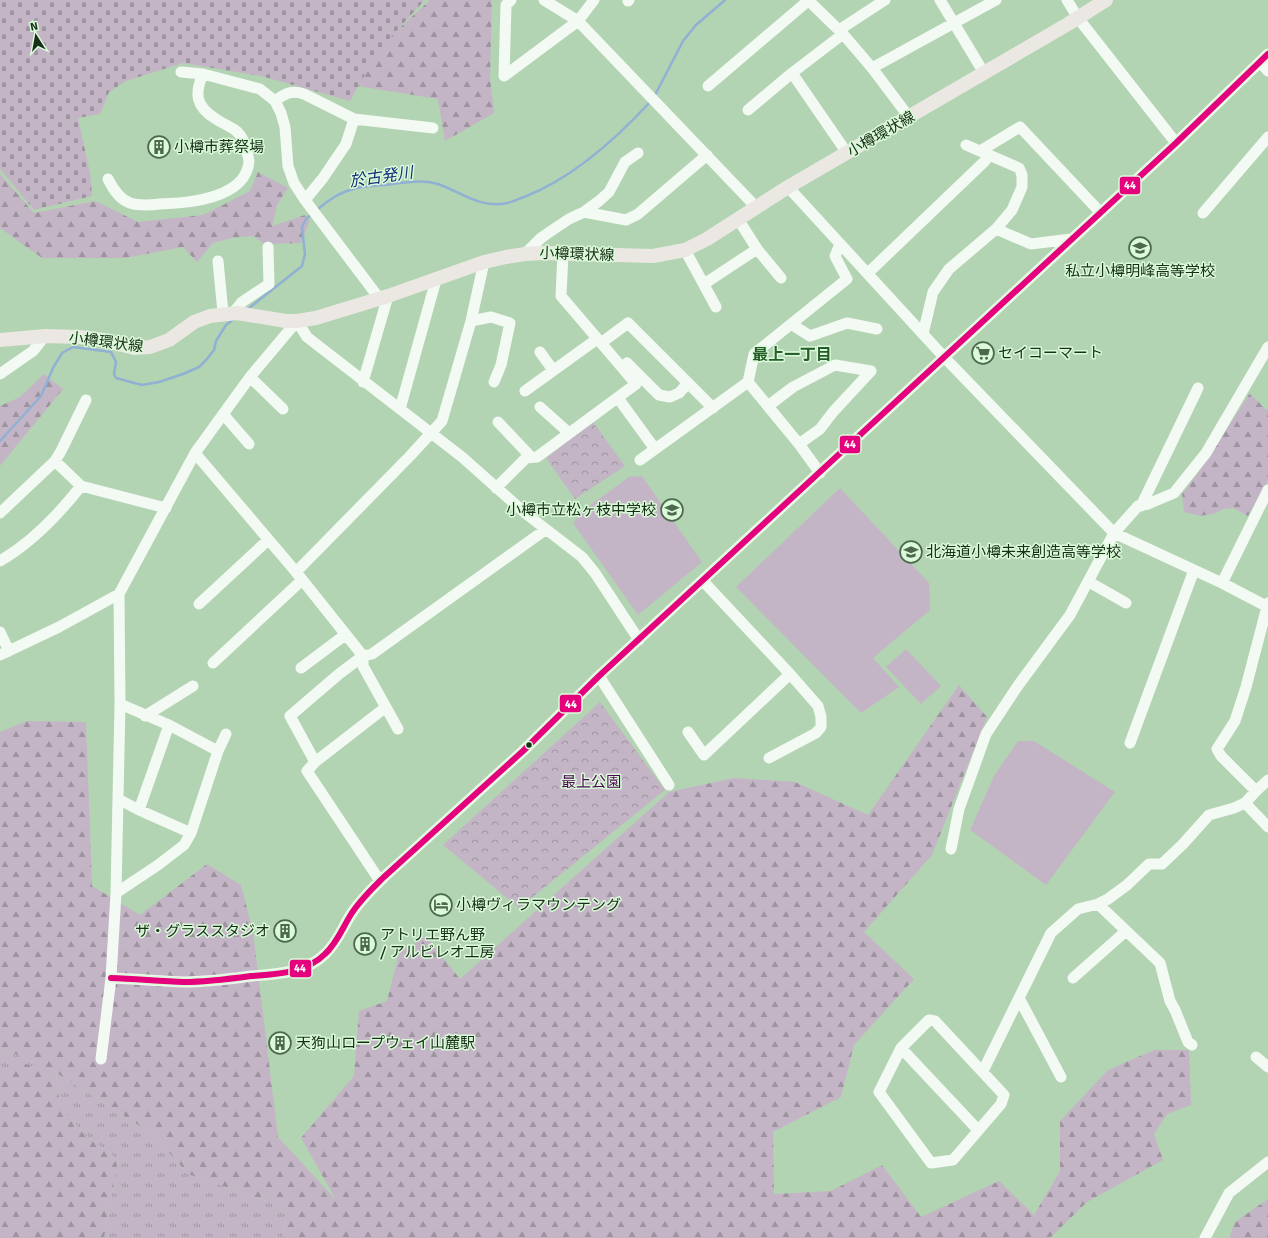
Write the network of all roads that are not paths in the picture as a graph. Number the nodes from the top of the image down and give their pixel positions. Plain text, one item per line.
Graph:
1 (511, 0) edge
2 (544, 0) edge
3 (594, 0) edge
4 (809, 0) edge
5 (884, 0) edge
6 (940, 0) edge
7 (996, 0) edge
8 (1067, 0) edge
9 (1106, 0) edge
10 (1078, 18) junction
11 (578, 20) junction
12 (954, 23) junction
13 (841, 32) junction
14 (1268, 54) edge
15 (1260, 62) junction
16 (872, 68) junction
17 (1268, 71) edge
18 (181, 72) dead end
19 (792, 73) junction
20 (984, 73) junction
21 (203, 74) junction
22 (708, 86) dead end
23 (275, 101) junction
24 (748, 110) dead end
25 (909, 117) junction
26 (354, 119) junction
27 (433, 128) dead end
28 (1268, 137) edge
29 (1176, 143) junction
30 (966, 146) dead end
31 (638, 153) dead end
32 (847, 153) junction
33 (984, 153) junction
34 (707, 155) junction
35 (108, 180) dead end
36 (788, 187) junction
37 (305, 200) junction
38 (756, 207) junction
39 (584, 212) junction
40 (1100, 212) junction
41 (1203, 213) dead end
42 (738, 219) junction
43 (996, 229) junction
44 (1071, 239) junction
45 (840, 244) junction
46 (268, 247) dead end
47 (757, 248) junction
48 (685, 250) junction
49 (563, 253) junction
50 (525, 254) junction
51 (218, 261) dead end
52 (484, 262) junction
53 (868, 273) junction
54 (781, 278) dead end
55 (436, 280) junction
56 (704, 284) junction
57 (383, 297) junction
58 (716, 307) dead end
59 (231, 313) junction
60 (297, 321) junction
61 (471, 321) junction
62 (791, 324) junction
63 (877, 328) dead end
64 (924, 334) junction
65 (45, 336) junction
66 (0, 340) edge
67 (599, 341) junction
68 (1268, 347) edge
69 (540, 352) dead end
70 (944, 357) junction
71 (621, 367) junction
72 (553, 370) junction
73 (0, 374) edge
74 (250, 377) junction
75 (363, 382) junction
76 (494, 382) dead end
77 (748, 382) junction
78 (688, 383) junction
79 (1198, 388) dead end
80 (525, 391) dead end
81 (618, 398) junction
82 (86, 400) dead end
83 (768, 406) junction
84 (540, 407) dead end
85 (713, 408) junction
86 (283, 409) dead end
87 (400, 409) junction
88 (223, 414) junction
89 (498, 422) dead end
90 (431, 433) junction
91 (569, 433) junction
92 (249, 444) dead end
93 (799, 444) junction
94 (655, 449) junction
95 (195, 453) junction
96 (531, 457) junction
97 (640, 460) dead end
98 (55, 461) junction
99 (820, 473) junction
100 (81, 486) junction
101 (496, 488) junction
102 (1268, 490) edge
103 (1141, 506) junction
104 (166, 508) junction
105 (0, 513) edge
106 (545, 530) junction
107 (1114, 533) junction
108 (268, 540) junction
109 (1, 559) edge
110 (1194, 570) junction
111 (299, 576) junction
112 (703, 581) junction
113 (1089, 582) junction
114 (1222, 583) junction
115 (119, 594) junction
116 (1126, 603) dead end
117 (200, 604) dead end
118 (1267, 606) edge
119 (0, 632) edge
120 (345, 634) junction
121 (639, 640) junction
122 (4, 653) edge
123 (363, 656) junction
124 (213, 663) dead end
125 (302, 668) dead end
126 (790, 674) junction
127 (599, 676) junction
128 (193, 686) dead end
129 (120, 704) junction
130 (386, 707) junction
131 (145, 716) junction
132 (169, 725) junction
133 (398, 730) dead end
134 (688, 732) dead end
135 (226, 734) dead end
136 (1130, 743) dead end
137 (218, 751) junction
138 (768, 758) dead end
139 (316, 762) junction
140 (1268, 780) edge
141 (670, 784) dead end
142 (1256, 791) junction
143 (118, 799) junction
144 (1245, 804) junction
145 (138, 810) junction
146 (1268, 827) edge
147 (190, 833) junction
148 (951, 849) dead end
149 (380, 881) junction
150 (116, 893) junction
151 (1098, 904) junction
152 (1126, 931) junction
153 (111, 978) junction
154 (1073, 978) dead end
155 (1018, 998) junction
156 (1192, 1045) dead end
157 (901, 1048) junction
158 (1256, 1057) dead end
159 (101, 1059) dead end
160 (1268, 1067) edge
161 (983, 1071) junction
162 (1061, 1077) dead end
163 (978, 1130) junction
164 (1268, 1162) edge
165 (1205, 1238) edge

1 - 11 street
2 - 11 street
3 - 11 street
4 - 13 street
4 - 22 street
5 - 13 street
6 - 12 street
7 - 12 street
8 - 10 street
9 - 10 main road, 小樽環状線
10 - 20 main road, 小樽環状線
10 - 29 street
11 - 34 street
12 - 16 street
12 - 20 street
13 - 16 street
13 - 19 street
14 - 15 street
15 - 17 street
15 - 29 street
16 - 25 street
18 - 21 street
19 - 24 street
19 - 32 street
20 - 25 main road, 小樽環状線
21 - 23 street
21 - 35 street
23 - 26 street
23 - 37 street
25 - 32 main road, 小樽環状線
26 - 27 street
26 - 37 street
28 - 41 street
29 - 40 street
30 - 33 street
31 - 39 street
32 - 36 main road, 小樽環状線
33 - 40 street
33 - 43 street
33 - 53 street
34 - 38 street
34 - 39 street
36 - 38 main road, 小樽環状線
36 - 45 street
37 - 57 street
38 - 42 main road, 小樽環状線
39 - 50 street
40 - 44 street
42 - 47 street
42 - 48 main road, 小樽環状線
43 - 44 street
43 - 64 street
44 - 70 street
45 - 53 street
45 - 62 street
46 - 59 street
47 - 54 street
47 - 56 street
48 - 49 main road, 小樽環状線
48 - 56 street
49 - 50 main road, 小樽環状線
49 - 67 street
50 - 52 main road, 小樽環状線
51 - 59 street
52 - 55 main road, 小樽環状線
52 - 61 street
53 - 64 street
55 - 57 main road, 小樽環状線
55 - 87 street
56 - 58 street
57 - 60 main road, 小樽環状線
57 - 75 street
59 - 60 main road, 小樽環状線
59 - 65 main road, 小樽環状線
60 - 74 street
60 - 75 street
61 - 76 street
61 - 90 street
62 - 63 street
62 - 77 street
64 - 70 street
65 - 66 main road, 小樽環状線
65 - 73 street
67 - 71 street
67 - 72 street
67 - 78 street
68 - 103 street
69 - 72 street
70 - 99 street
70 - 107 street
71 - 78 street
71 - 81 street
72 - 80 street
74 - 86 street
74 - 88 street
75 - 87 street
77 - 83 street
77 - 85 street
78 - 85 street
79 - 103 street
81 - 91 street
81 - 94 street
82 - 98 street
83 - 93 street
83 - 93 street
84 - 91 street
85 - 94 street
87 - 90 street
88 - 92 street
88 - 95 street
89 - 96 street
90 - 101 street
90 - 111 street
91 - 96 street
93 - 99 street
94 - 97 street
95 - 104 street
95 - 108 street
96 - 101 street
98 - 100 street
98 - 105 street
99 - 112 street
100 - 104 street
100 - 109 street
101 - 106 street
102 - 114 street
103 - 107 street
104 - 115 street
106 - 121 street
106 - 123 street
107 - 110 street
107 - 113 street
108 - 111 street
108 - 117 street
110 - 114 street
110 - 136 street
111 - 120 street
111 - 124 street
112 - 121 street
112 - 126 street
113 - 116 street
113 - 148 street
114 - 118 street
115 - 122 street
115 - 129 street
118 - 142 street
119 - 122 street
120 - 123 street
120 - 125 street
121 - 127 street
123 - 130 street
123 - 139 street
126 - 134 street
126 - 138 street
127 - 141 street
127 - 149 street
128 - 131 street
129 - 131 street
129 - 143 street
130 - 133 street
130 - 139 street
131 - 132 street
132 - 137 street
132 - 145 street
135 - 137 street
137 - 147 street
139 - 149 street
140 - 142 street
142 - 144 street
143 - 145 street
143 - 150 street
144 - 146 street
144 - 151 street
145 - 147 street
147 - 150 street
149 - 153 street
150 - 153 street
151 - 152 street
151 - 155 street
152 - 154 street
152 - 156 street
153 - 159 street
155 - 161 street
155 - 162 street
157 - 161 street
157 - 163 street
157 - 163 street
158 - 160 street
161 - 163 street
164 - 165 street

